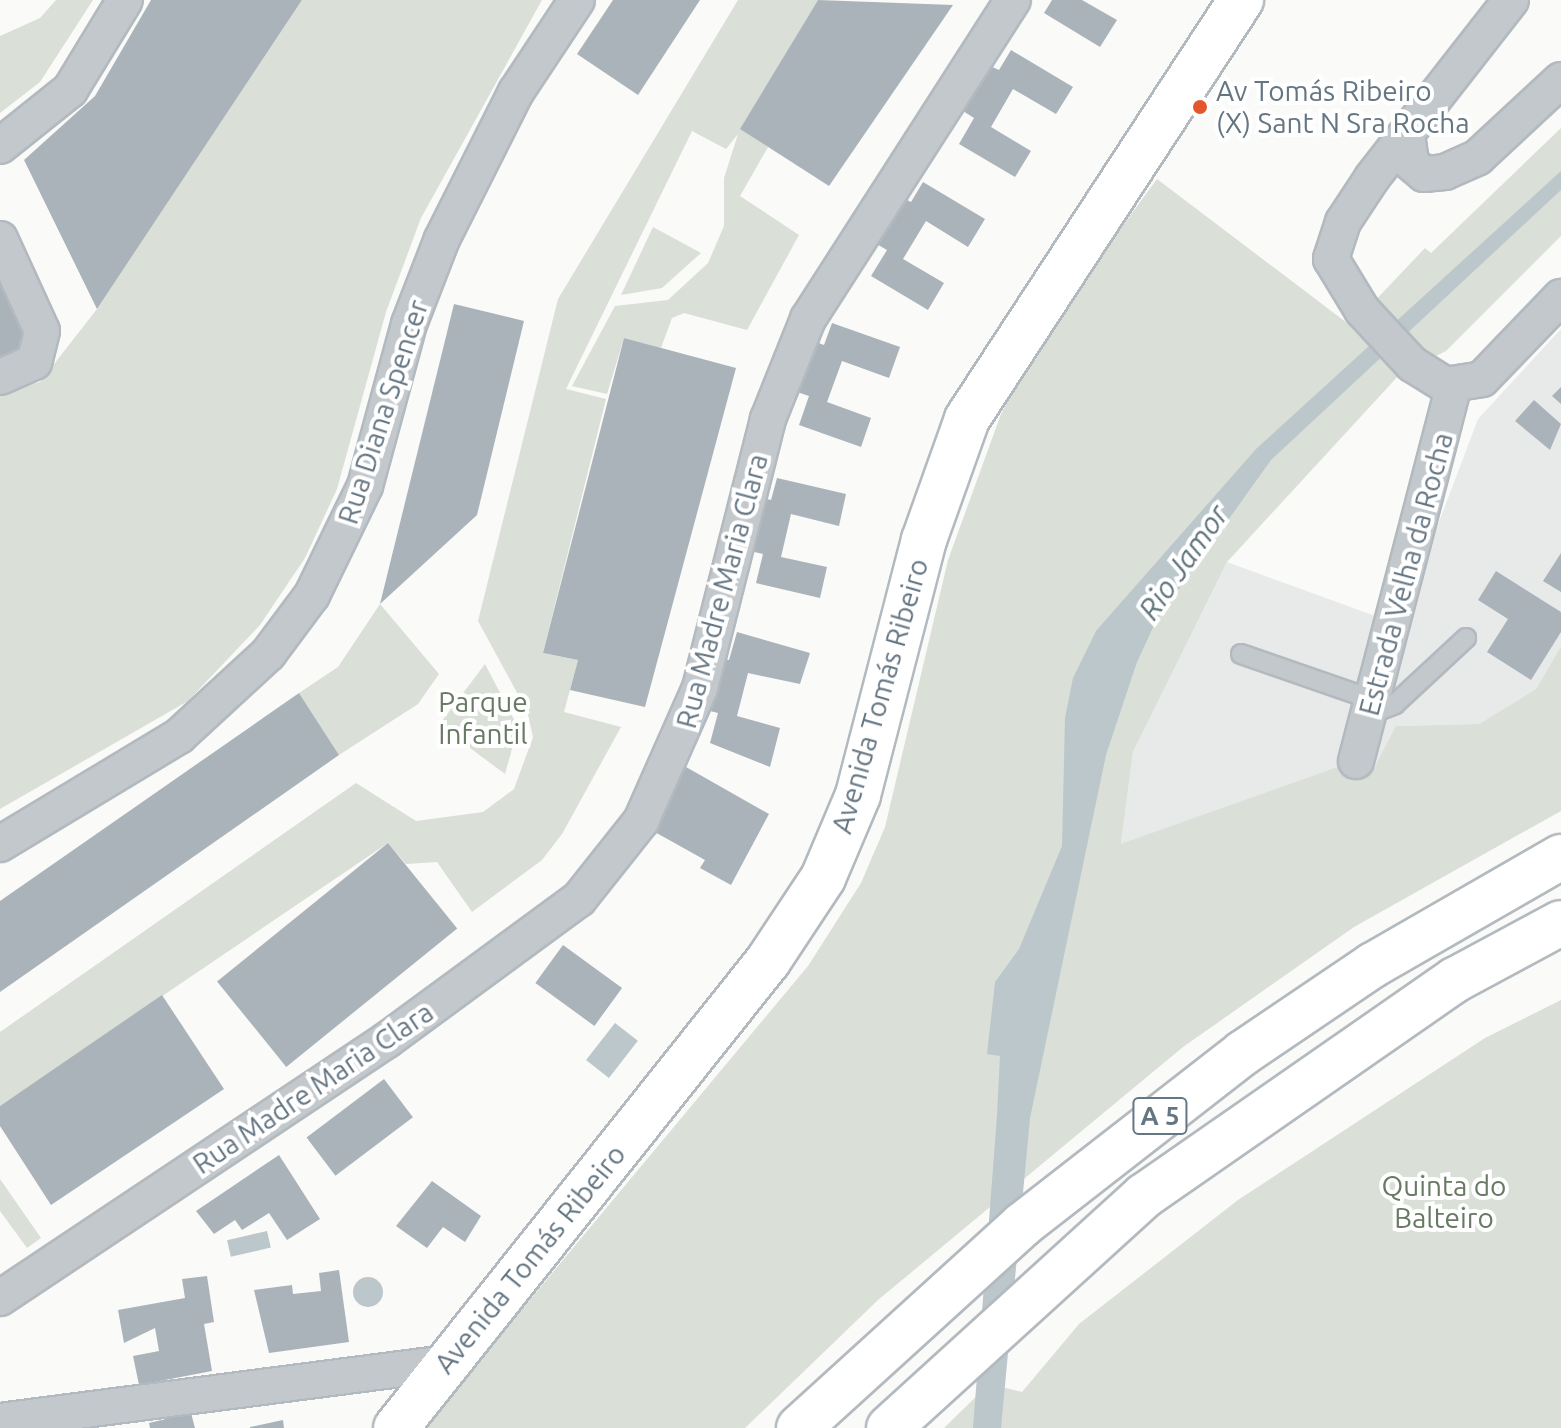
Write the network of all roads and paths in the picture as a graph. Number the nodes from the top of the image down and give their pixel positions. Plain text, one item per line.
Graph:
1 (125, 0) edge
2 (577, 0) edge
3 (1013, 0) edge
4 (1241, 0) edge
5 (1511, 0) edge
6 (1561, 80) edge
7 (1407, 134) junction
8 (0, 146) edge
9 (0, 239) edge
10 (1561, 297) edge
11 (0, 377) edge
12 (1454, 386) junction
13 (1466, 638) dead end
14 (1241, 654) dead end
15 (1369, 707) junction
16 (1356, 761) dead end
17 (0, 844) edge
18 (1561, 857) edge
19 (1561, 923) edge
20 (0, 1298) edge
21 (447, 1363) junction
22 (0, 1421) edge
23 (396, 1428) edge
24 (799, 1428) edge
25 (889, 1428) edge

1 - 8 street
2 - 17 street, Rua Diana Spencer
3 - 20 street, Rua Madre Maria Clara
4 - 21 main road, Avenida Tomás Ribeiro
5 - 7 street
6 - 7 street
7 - 12 street
9 - 11 street
10 - 12 street
12 - 15 street, Estrada Velha da Rocha
13 - 15 lane
14 - 15 lane
15 - 16 street, Estrada Velha da Rocha
18 - 24 main road, A 5
19 - 25 main road, A 5
21 - 22 street
21 - 23 main road, Avenida Tomás Ribeiro

